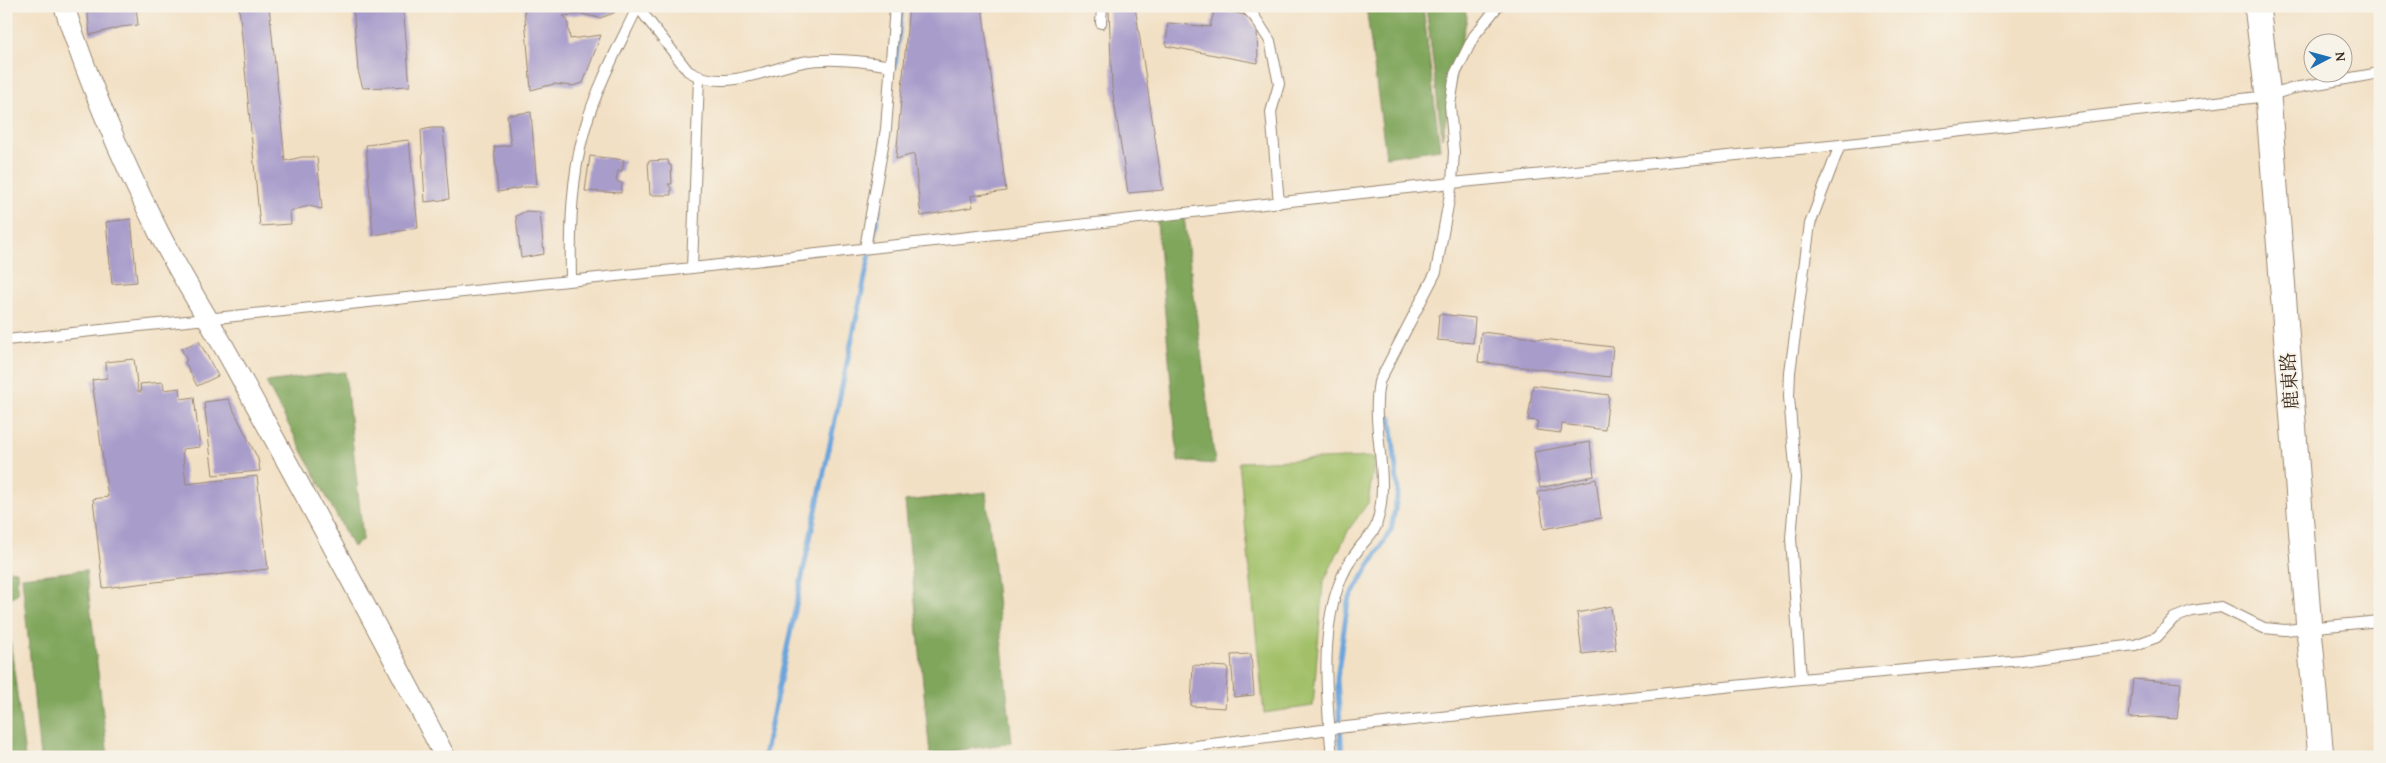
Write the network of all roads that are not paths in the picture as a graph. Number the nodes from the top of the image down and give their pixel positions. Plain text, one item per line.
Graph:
1 (64, 6) edge
2 (895, 6) edge
3 (1102, 6) edge
4 (1244, 6) edge
5 (1498, 6) edge
6 (2257, 6) edge
7 (638, 7) edge
8 (1100, 24) dead end
9 (891, 66) junction
10 (2380, 73) edge
11 (699, 78) junction
12 (2268, 96) junction
13 (1840, 146) junction
14 (1452, 183) junction
15 (1279, 203) junction
16 (865, 248) junction
17 (692, 268) junction
18 (571, 279) junction
19 (209, 318) junction
20 (6, 340) edge
21 (2380, 621) edge
22 (2309, 629) junction
23 (1801, 679) junction
24 (1329, 729) junction
25 (445, 757) edge
26 (1109, 757) edge
27 (1332, 757) edge
28 (2321, 757) edge

1 - 19 street
2 - 9 lane
3 - 8 lane
4 - 15 lane
5 - 14 lane
6 - 12 street, 鹿東路
7 - 11 lane
7 - 18 lane
9 - 11 lane
9 - 16 lane
10 - 12 lane
11 - 17 lane
12 - 13 lane
12 - 22 street, 鹿東路
13 - 14 lane
13 - 23 lane
14 - 15 lane
14 - 24 lane
15 - 16 lane
16 - 17 lane
17 - 18 lane
18 - 19 lane
19 - 20 lane
19 - 25 street
21 - 22 lane
22 - 23 lane
22 - 28 street, 鹿東路
23 - 24 lane
24 - 26 lane
24 - 27 lane

